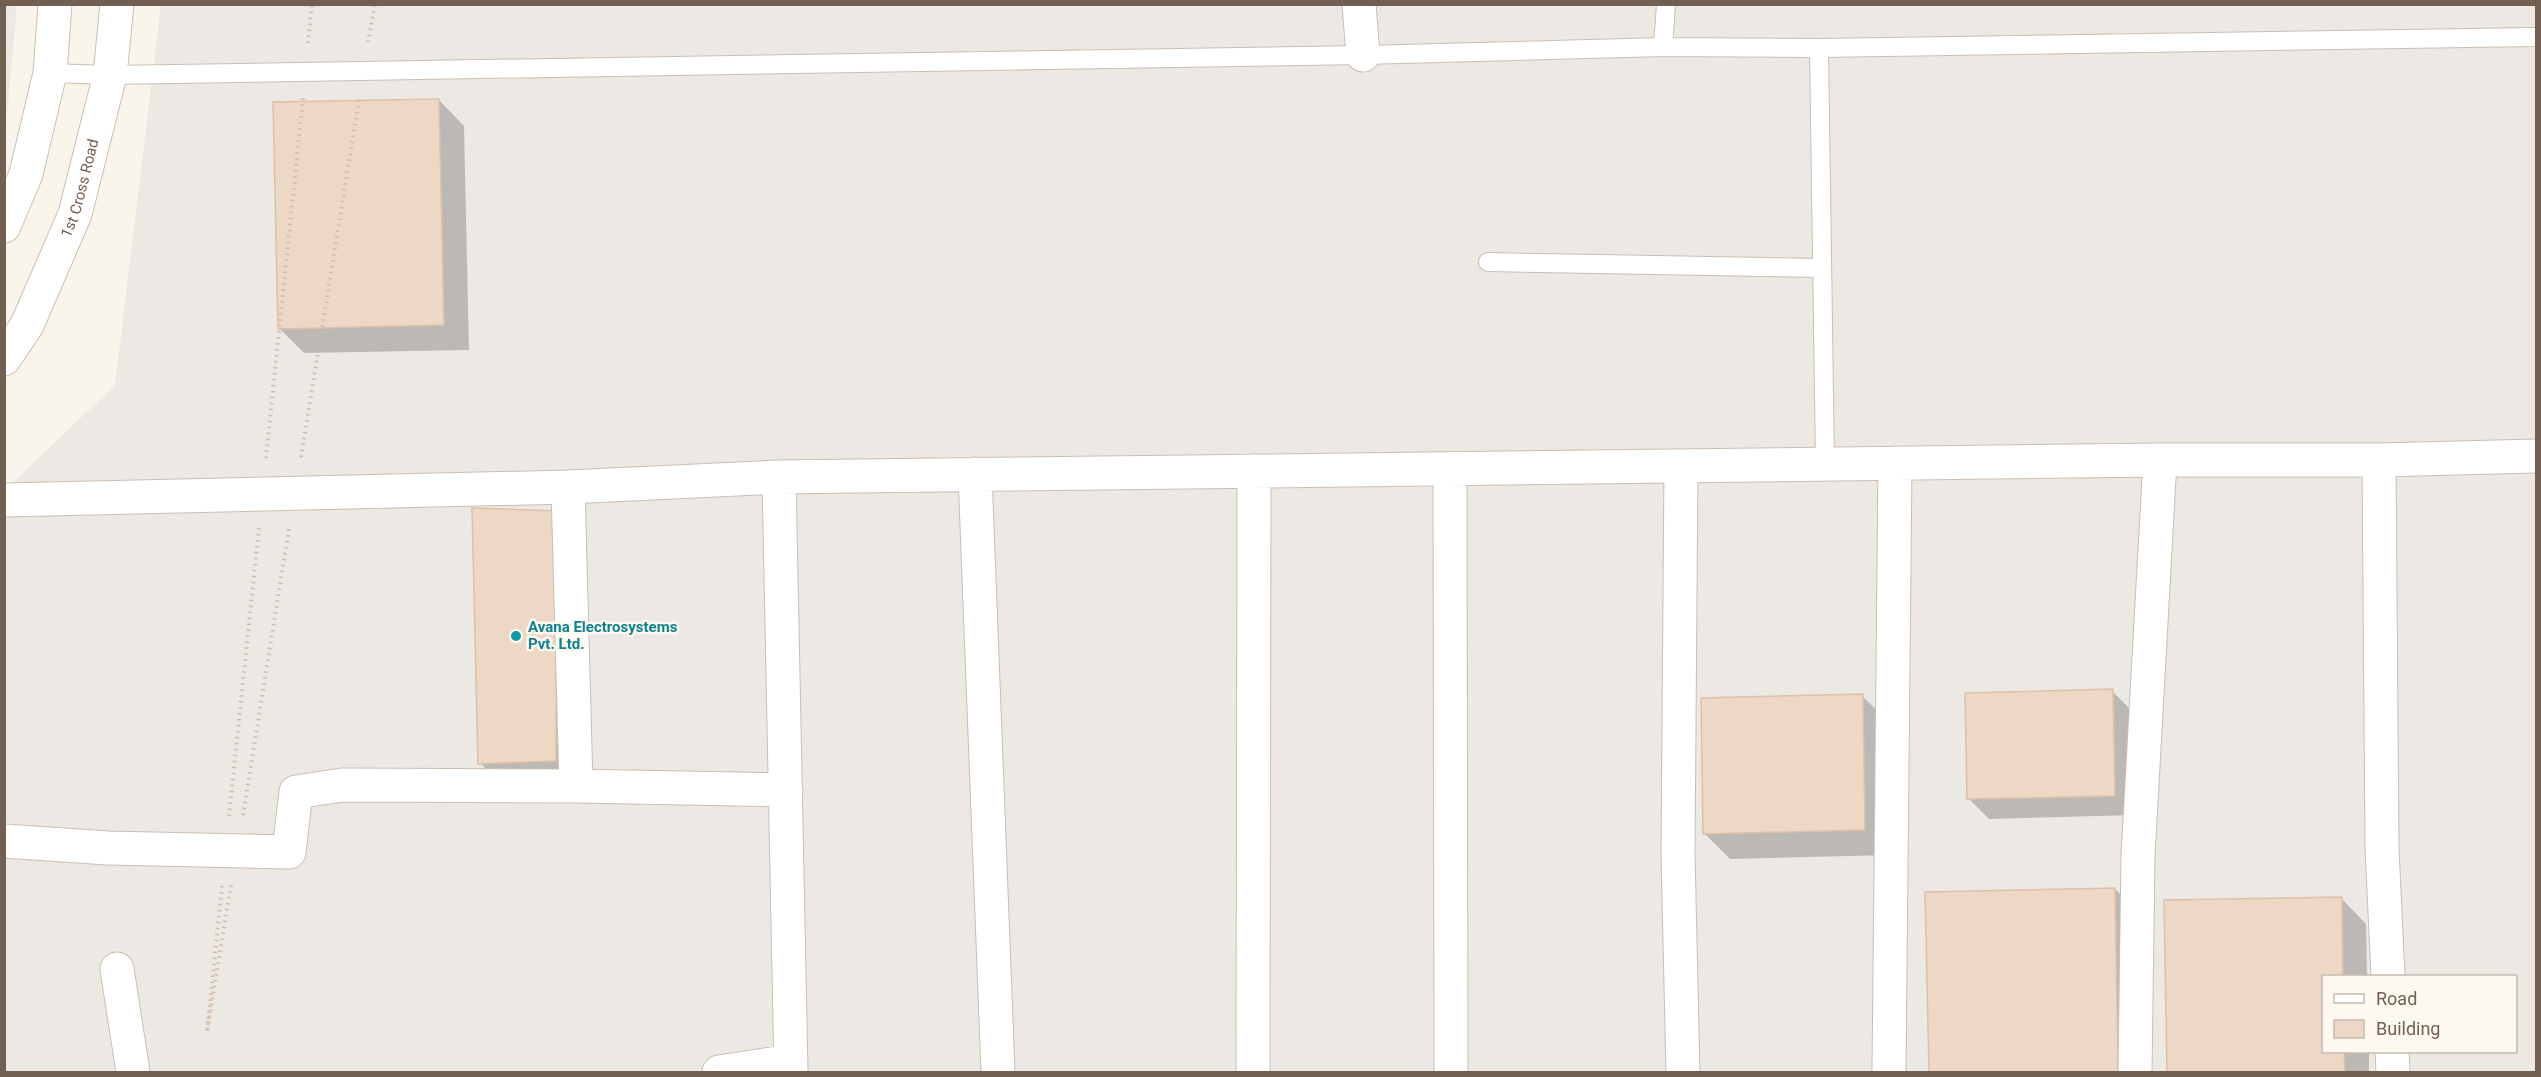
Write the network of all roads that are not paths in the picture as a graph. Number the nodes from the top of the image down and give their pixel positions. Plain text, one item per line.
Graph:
1 (55, 4) edge
2 (117, 4) edge
3 (1359, 4) edge
4 (1666, 4) edge
5 (2536, 38) edge
6 (1663, 47) junction
7 (1819, 48) junction
8 (1363, 55) junction
9 (50, 73) junction
10 (110, 75) junction
11 (4, 226) edge
12 (1488, 262) dead end
13 (1822, 268) junction
14 (4, 359) edge
15 (2536, 456) edge
16 (2160, 460) junction
17 (2379, 460) junction
18 (1895, 463) junction
19 (1825, 464) junction
20 (1681, 466) junction
21 (1450, 469) junction
22 (1254, 471) junction
23 (975, 474) junction
24 (779, 477) junction
25 (568, 487) junction
26 (4, 500) edge
27 (576, 786) junction
28 (786, 790) junction
29 (4, 841) edge
30 (117, 969) dead end
31 (2388, 975) edge
32 (2392, 1053) edge
33 (791, 1067) edge
34 (133, 1072) edge
35 (719, 1072) edge
36 (998, 1072) edge
37 (1253, 1072) edge
38 (1451, 1072) edge
39 (1683, 1072) edge
40 (1889, 1072) edge
41 (2135, 1072) edge
42 (2393, 1072) edge

1 - 9 street
2 - 10 street, 1st Cross Road
3 - 8 street
4 - 6 lane
5 - 7 lane
6 - 7 lane
6 - 8 lane
7 - 13 lane
8 - 10 lane
9 - 10 lane
9 - 11 street
10 - 14 street, 1st Cross Road
12 - 13 lane
13 - 19 lane
15 - 17 street
16 - 17 street
16 - 18 street
16 - 41 street
17 - 31 street
18 - 19 street
18 - 40 street
19 - 20 street
20 - 21 street
20 - 39 street
21 - 22 street
21 - 38 street
22 - 23 street
22 - 37 street
23 - 24 street
23 - 36 street
24 - 25 street
24 - 28 street
25 - 26 street
25 - 27 street
27 - 28 street
27 - 29 street
28 - 33 street
30 - 34 street
32 - 42 street
33 - 35 street

